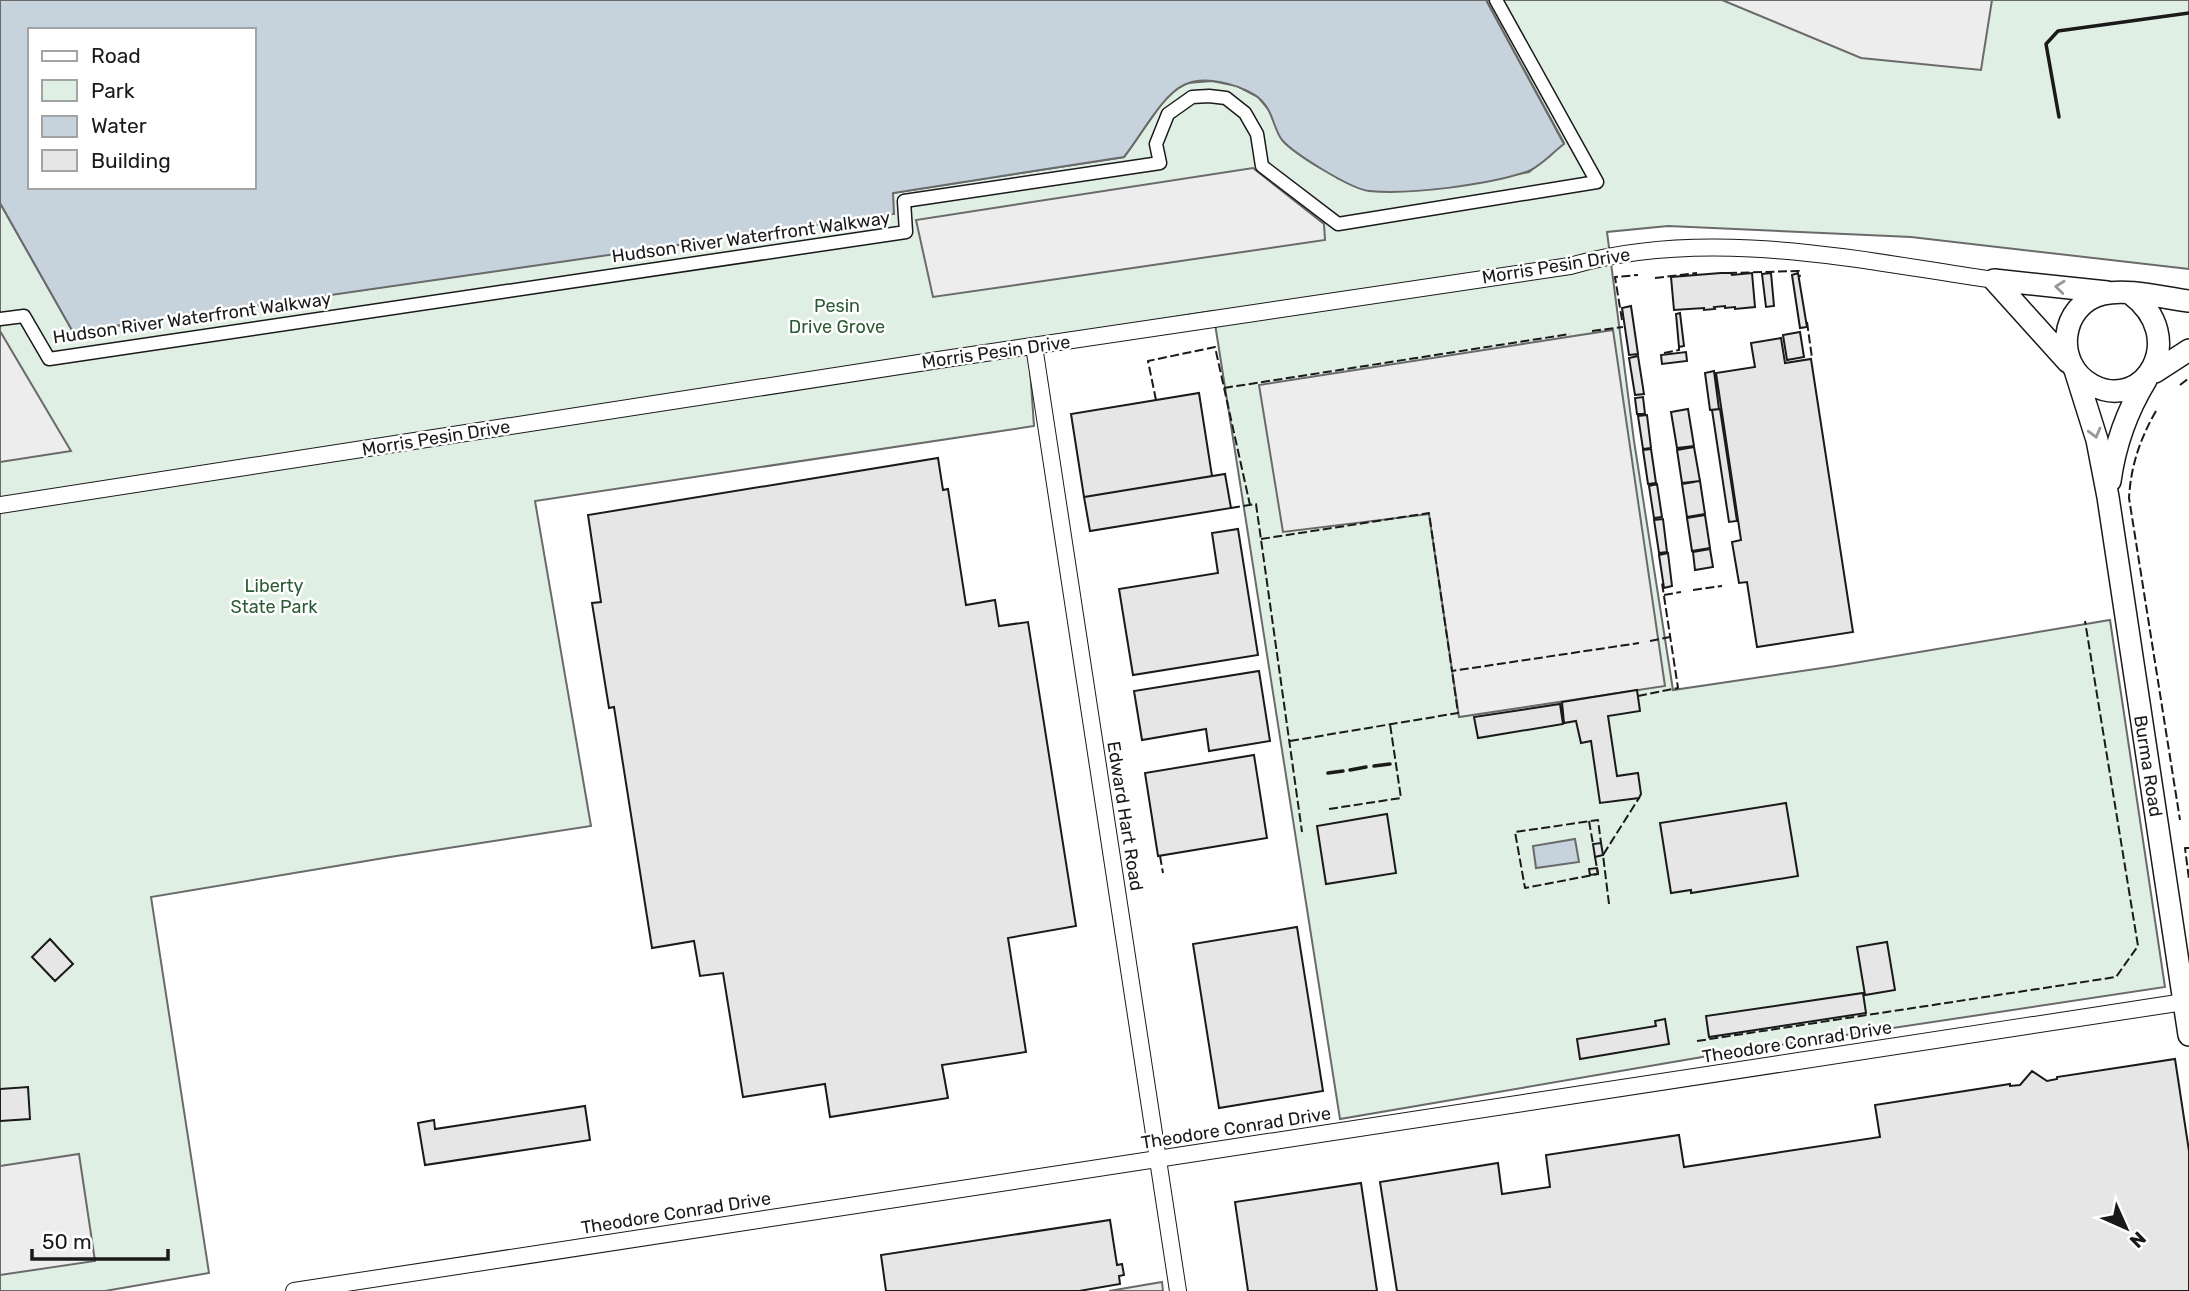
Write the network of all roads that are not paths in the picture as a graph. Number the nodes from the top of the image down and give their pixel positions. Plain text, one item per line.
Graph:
1 (1496, 0) edge
2 (1994, 280) junction
3 (2129, 294) junction
4 (2189, 301) edge
5 (0, 319) edge
6 (1034, 346) junction
7 (2189, 350) edge
8 (2072, 367) junction
9 (2150, 377) junction
10 (2108, 497) junction
11 (0, 505) edge
12 (2184, 1002) junction
13 (2189, 1035) edge
14 (1158, 1159) junction
15 (294, 1291) edge
16 (1178, 1291) edge

1 - 5 street, Hudson River Waterfront Walkway
3 -> 2 street, Morris Pesin Drive
2 - 6 street, Morris Pesin Drive
2 - 8 street
3 - 4 street, Morris Pesin Drive
3 - 8 street
3 - 9 street
6 - 11 street, Morris Pesin Drive
6 - 14 street, Edward Hart Road
7 - 9 street
8 - 9 street
8 -> 10 street, Burma Road
9 - 10 street, Burma Road
10 - 12 street, Burma Road
12 - 13 street, Burma Road
12 - 14 street, Theodore Conrad Drive
14 - 15 street, Theodore Conrad Drive
14 - 16 street, Edward Hart Road

